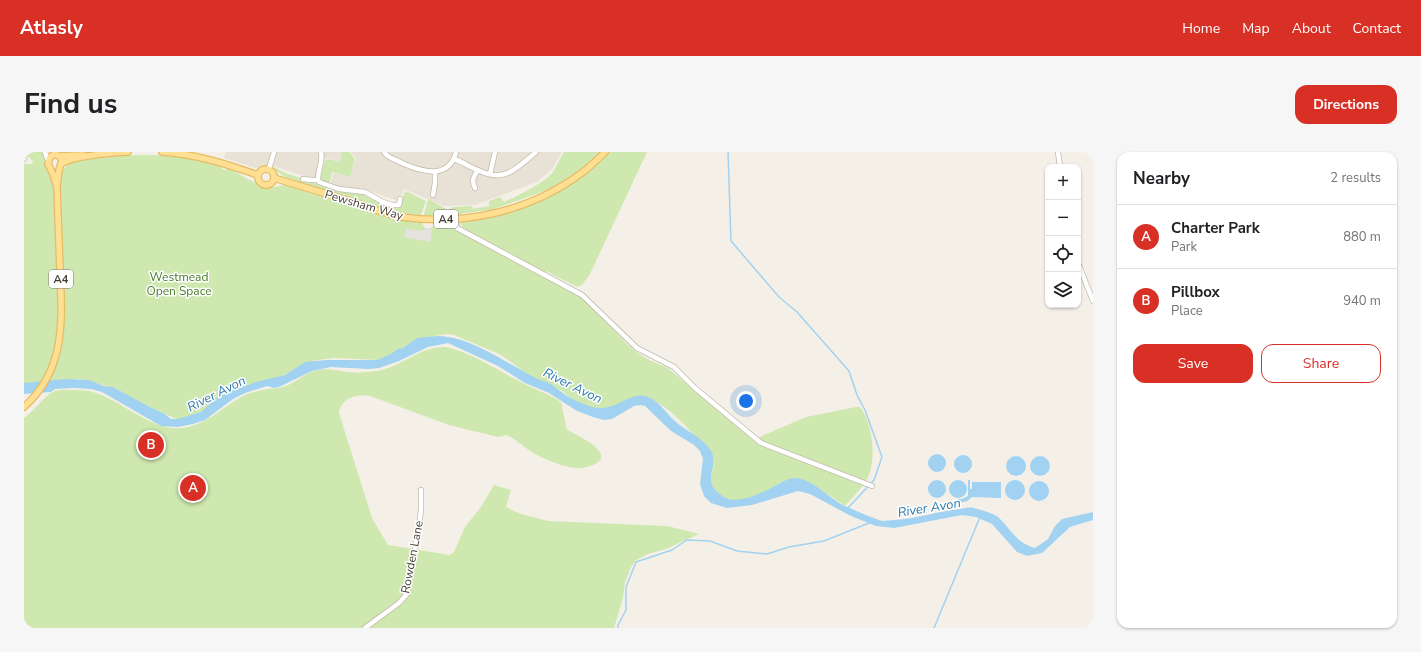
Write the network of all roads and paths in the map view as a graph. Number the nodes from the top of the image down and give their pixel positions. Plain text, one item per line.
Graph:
1 (25, 152) edge
2 (46, 152) edge
3 (128, 152) edge
4 (162, 152) edge
5 (274, 152) edge
6 (321, 152) edge
7 (384, 152) edge
8 (456, 152) edge
9 (495, 152) edge
10 (536, 152) edge
11 (605, 152) edge
12 (1058, 152) edge
13 (57, 154) edge
14 (96, 155) junction
15 (454, 159) junction
16 (25, 160) edge
17 (49, 163) junction
18 (1060, 164) edge
19 (61, 165) junction
20 (269, 169) junction
21 (478, 170) junction
22 (435, 172) junction
23 (490, 174) junction
24 (258, 175) junction
25 (274, 178) junction
26 (303, 178) dead end
27 (317, 180) junction
28 (57, 187) junction
29 (475, 188) dead end
30 (433, 195) dead end
31 (400, 199) dead end
32 (456, 220) junction
33 (1081, 271) edge
34 (1093, 301) edge
35 (24, 407) edge
36 (872, 486) dead end
37 (421, 490) dead end
38 (365, 628) edge

1 - 16 street
2 - 17 street
3 - 14 main road
4 - 24 main road, A4
5 - 20 street
6 - 27 street
7 - 22 street
8 - 15 street
9 - 23 street
10 - 23 street
11 - 32 main road, Pewsham Way / A4
12 - 18 street
13 - 14 main road
13 - 17 main road
13 - 19 main road, A4
14 - 19 main road
15 - 21 street
15 - 22 street
17 - 19 main road
17 - 28 main road, A4
19 - 28 main road, A4
20 - 24 main road
20 - 25 main road
21 - 23 street
21 - 29 street
22 - 30 street
24 - 25 main road, A4
25 - 32 main road, Pewsham Way / A4
26 - 27 street
27 - 31 street
28 - 35 main road, A4
32 - 36 street
33 - 34 street
37 - 38 street, Rowden Lane

